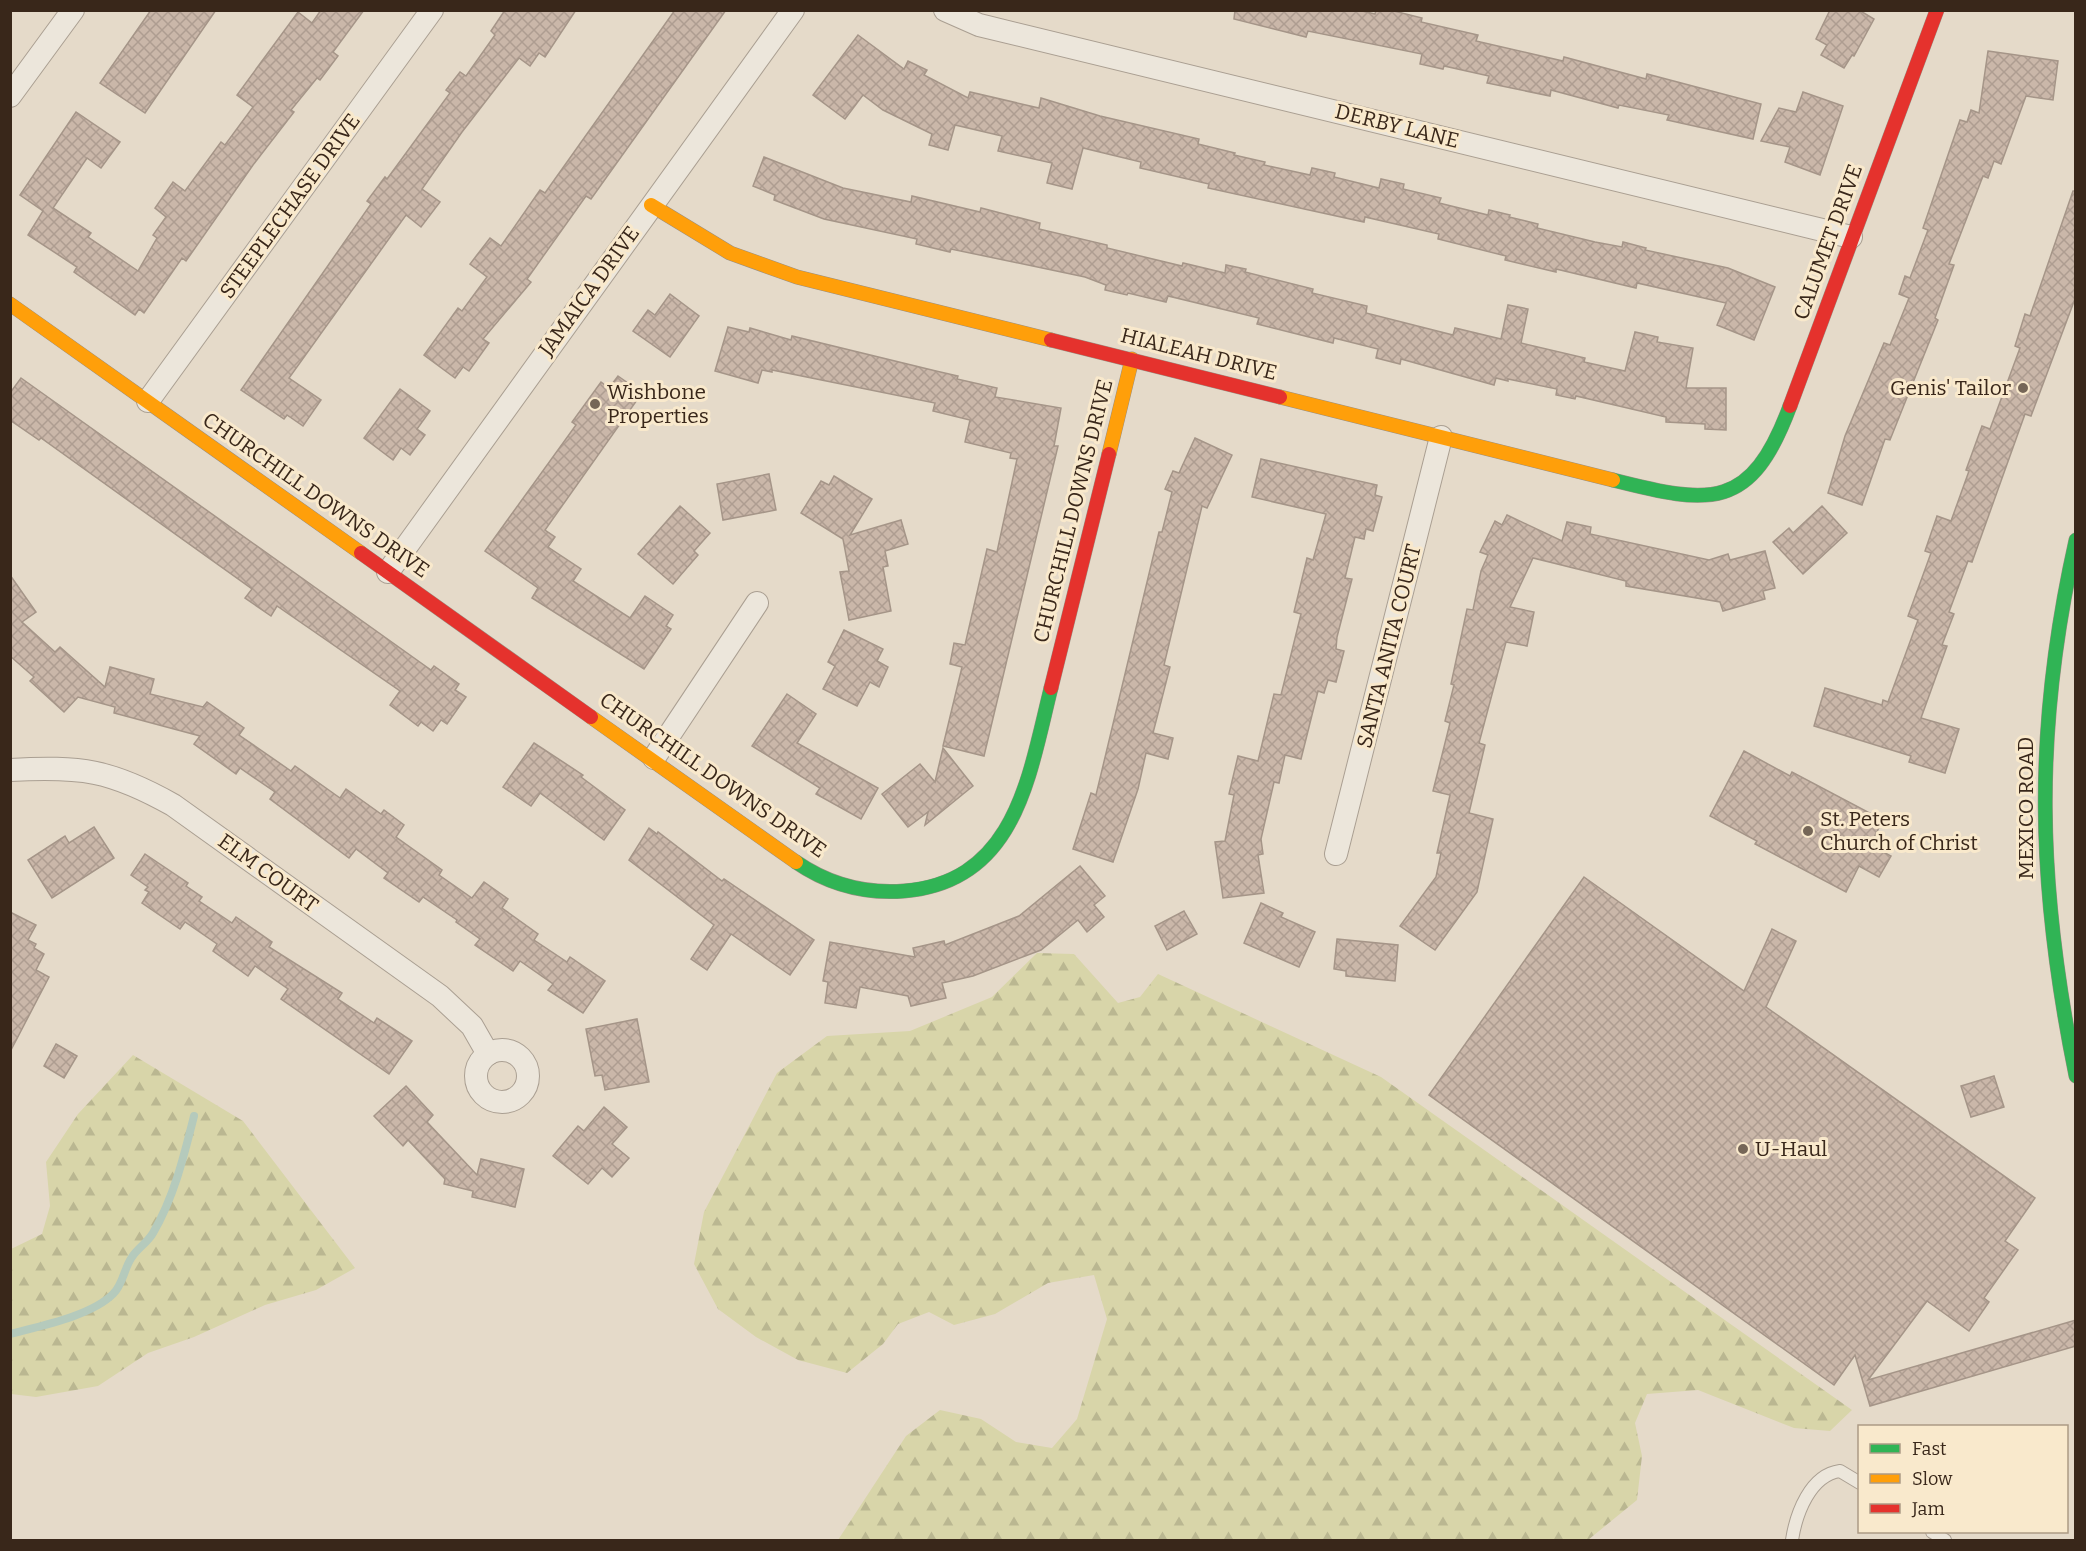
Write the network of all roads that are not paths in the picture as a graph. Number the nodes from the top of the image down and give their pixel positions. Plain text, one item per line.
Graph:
1 (73, 10) edge
2 (432, 10) edge
3 (793, 10) edge
4 (945, 10) edge
5 (1936, 10) edge
6 (10, 96) edge
7 (651, 205) junction
8 (1851, 237) junction
9 (10, 304) edge
10 (1132, 359) junction
11 (148, 401) junction
12 (1441, 437) junction
13 (1748, 481) joint
14 (2076, 540) edge
15 (388, 572) junction
16 (757, 603) dead end
17 (654, 758) junction
18 (10, 770) edge
19 (1336, 854) dead end
20 (488, 1054) dead end
21 (2076, 1076) edge
22 (1858, 1483) edge
23 (1792, 1540) edge

1 - 6 street
2 - 11 street, STEEPLECHASE DRIVE
3 - 7 street, JAMAICA DRIVE
4 - 8 street, DERBY LANE
5 - 8 street, CALUMET DRIVE
7 - 10 street, HIALEAH DRIVE
7 - 15 street, JAMAICA DRIVE
8 - 13 street, CALUMET DRIVE
9 - 11 street, CHURCHILL DOWNS DRIVE
10 - 12 street, HIALEAH DRIVE
10 - 17 street, CHURCHILL DOWNS DRIVE
11 - 15 street, CHURCHILL DOWNS DRIVE
12 - 13 street, HIALEAH DRIVE
12 - 19 street, SANTA ANITA COURT
14 - 21 street, MEXICO ROAD
15 - 17 street, CHURCHILL DOWNS DRIVE
16 - 17 street
18 - 20 street, ELM COURT
22 - 23 lane

